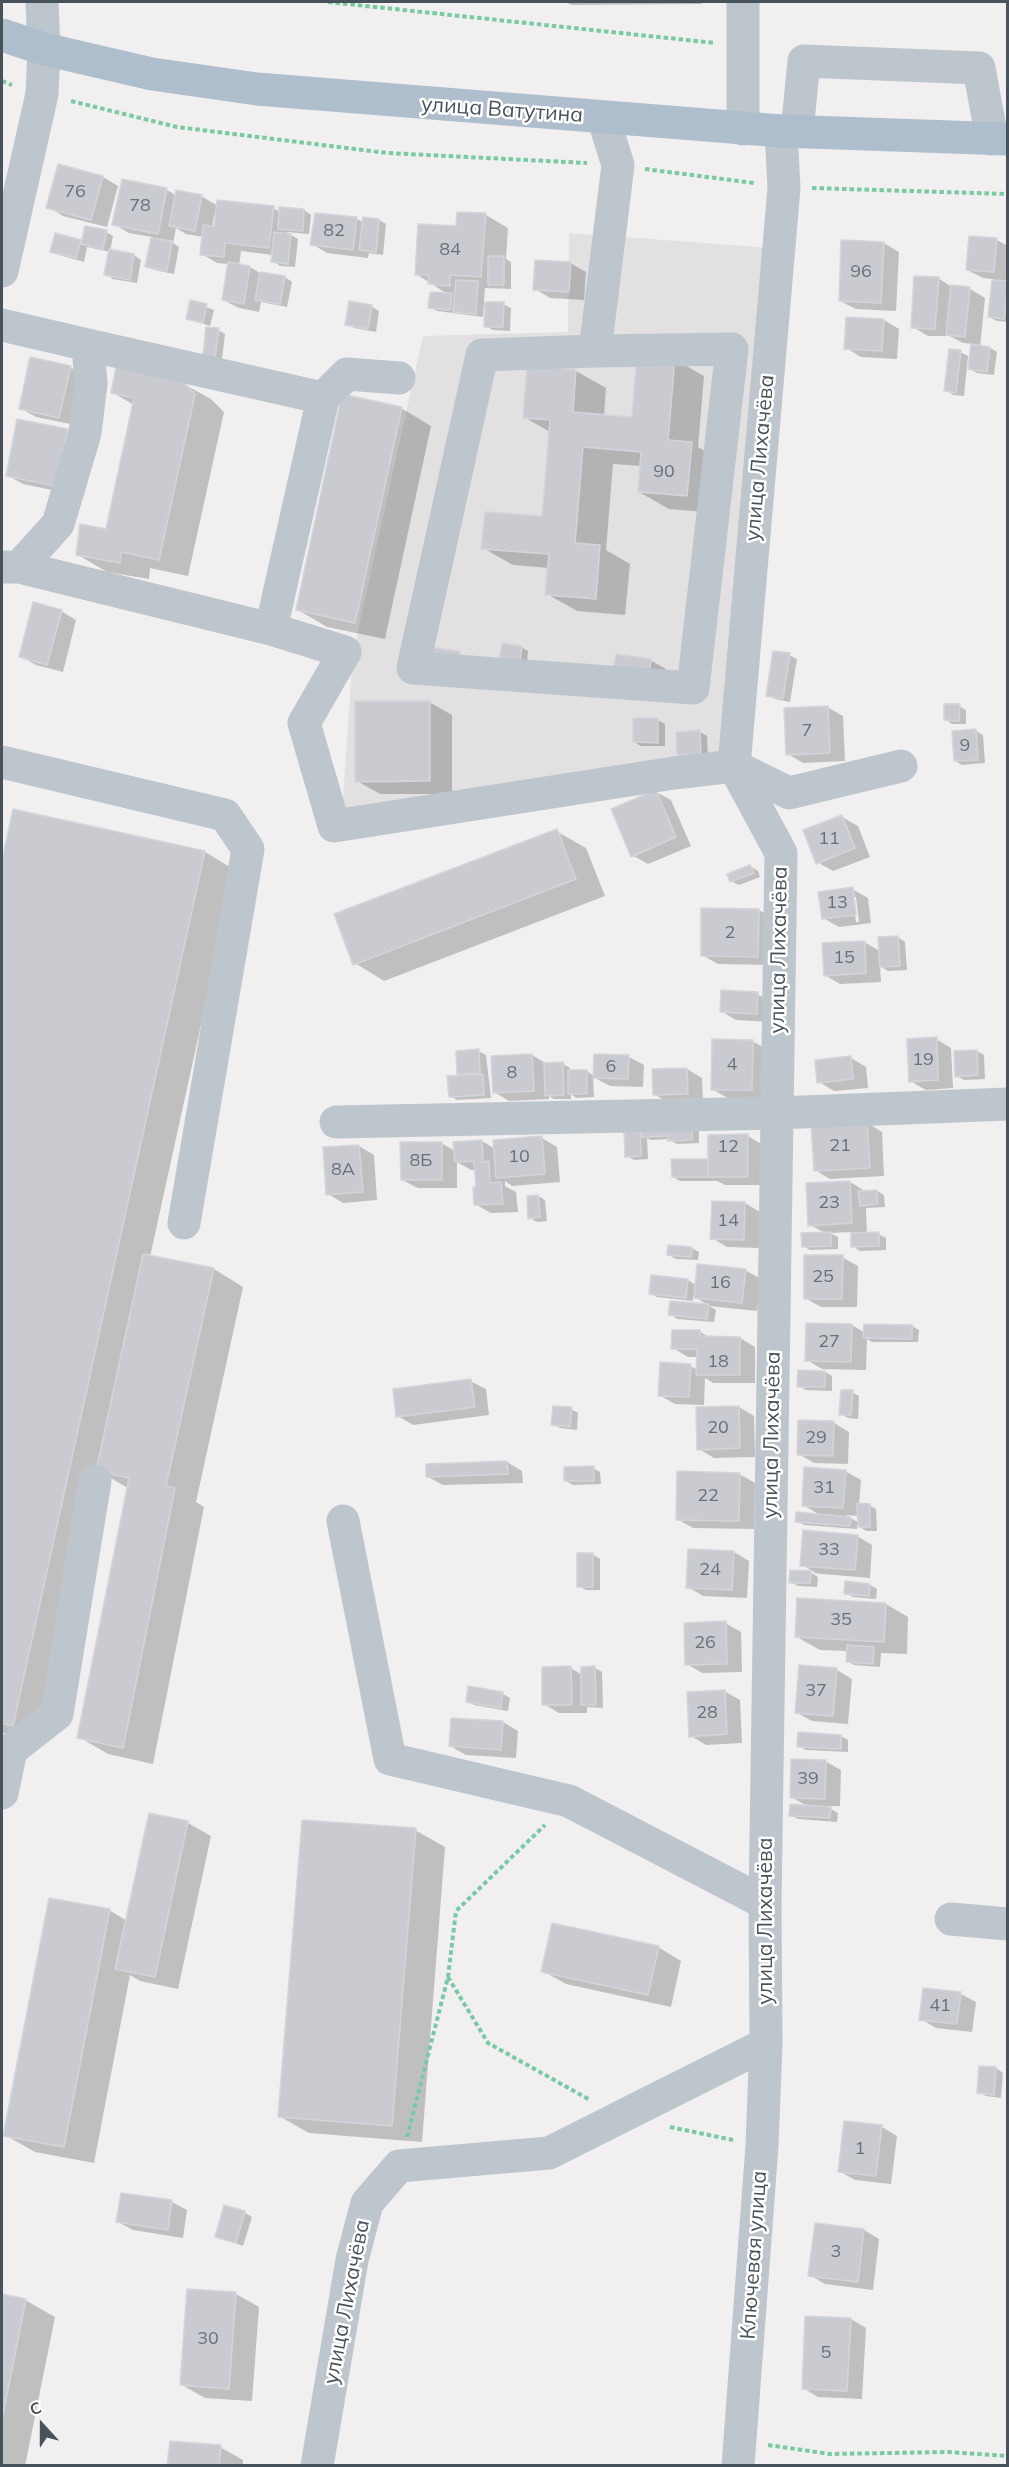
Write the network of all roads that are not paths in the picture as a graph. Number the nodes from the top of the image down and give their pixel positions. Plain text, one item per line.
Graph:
1 (42, 2) edge
2 (743, 2) edge
3 (2, 35) edge
4 (44, 49) junction
5 (603, 117) junction
6 (743, 129) junction
7 (789, 132) junction
8 (1000, 139) edge
9 (2, 271) edge
10 (2, 325) edge
11 (88, 345) junction
12 (595, 351) junction
13 (399, 378) dead end
14 (322, 398) junction
15 (10, 567) edge
16 (271, 628) junction
17 (2, 762) edge
18 (734, 766) junction
19 (901, 766) dead end
20 (1008, 1104) edge
21 (777, 1113) junction
22 (336, 1122) dead end
23 (184, 1223) dead end
24 (95, 1481) dead end
25 (343, 1521) dead end
26 (6, 1749) edge
27 (2, 1793) edge
28 (765, 1903) junction
29 (951, 1919) dead end
30 (1008, 1924) edge
31 (766, 2044) junction
32 (739, 2453) edge
33 (317, 2466) edge

1 - 4 street
2 - 6 street
3 - 4 main road, улица Ватутина
4 - 5 main road, улица Ватутина
4 - 9 street
5 - 6 main road, улица Ватутина
5 - 12 street
6 - 7 main road, улица Ватутина
7 - 8 main road, улица Ватутина
7 - 8 street, улица Лихачёва
7 - 18 street, улица Лихачёва
10 - 11 street
11 - 14 street
11 - 15 street
12 - 12 street
13 - 14 street
14 - 16 street
15 - 16 street
16 - 18 street
17 - 23 street
18 - 19 street
18 - 21 street, улица Лихачёва
20 - 21 street
21 - 22 street
21 - 28 street, улица Лихачёва
24 - 26 street
25 - 28 street
26 - 27 street
28 - 31 street, улица Лихачёва
29 - 30 street
31 - 32 street, Ключевая улица
31 - 33 street, улица Лихачёва

